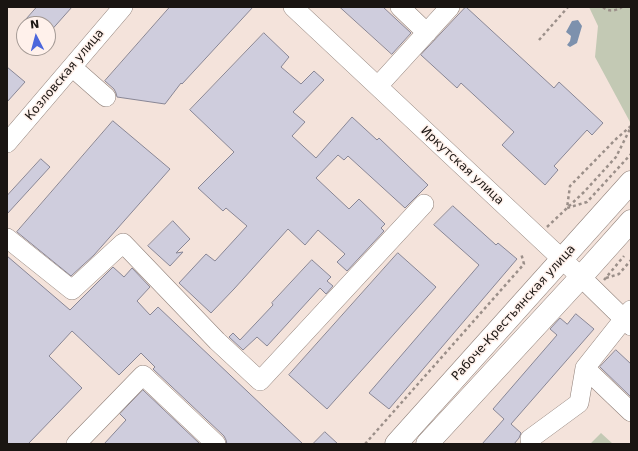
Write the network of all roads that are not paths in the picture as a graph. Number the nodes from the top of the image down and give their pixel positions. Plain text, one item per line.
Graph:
1 (123, 7) edge
2 (293, 7) edge
3 (400, 7) edge
4 (450, 7) edge
5 (427, 33) junction
6 (72, 67) junction
7 (378, 86) junction
8 (106, 97) dead end
9 (7, 143) edge
10 (631, 182) edge
11 (424, 204) dead end
12 (631, 221) edge
13 (7, 238) edge
14 (562, 260) junction
15 (580, 277) junction
16 (628, 318) edge
17 (585, 368) junction
18 (631, 412) edge
19 (529, 442) edge
20 (76, 444) edge
21 (216, 444) edge
22 (396, 444) edge
23 (426, 444) edge

1 - 6 street, Козловская улица
2 - 7 street, Иркутская улица
3 - 5 street
4 - 5 street
5 - 7 street
6 - 8 street
6 - 9 street, Козловская улица
7 - 14 street, Иркутская улица
10 - 14 main road, Рабоче-Крестьянская улица
11 - 13 street
12 - 15 main road, Рабоче-Крестьянская улица
14 - 15 street, Иркутская улица
14 - 22 main road, Рабоче-Крестьянская улица
15 - 16 street, Иркутская улица
15 - 23 main road, Рабоче-Крестьянская улица
16 - 17 street
17 - 18 street
17 - 19 street
20 - 21 street

